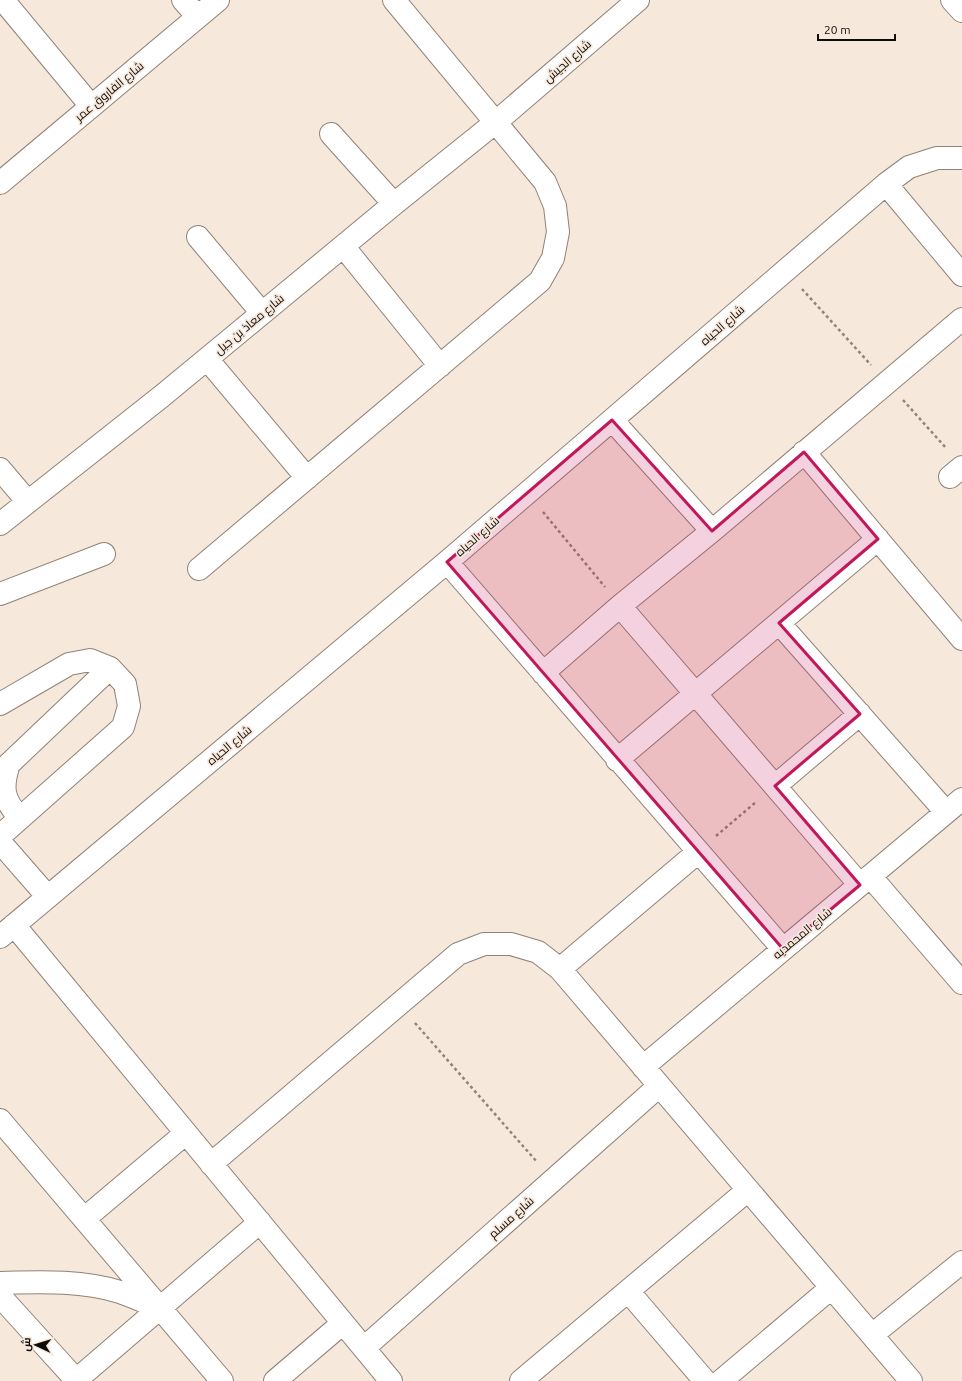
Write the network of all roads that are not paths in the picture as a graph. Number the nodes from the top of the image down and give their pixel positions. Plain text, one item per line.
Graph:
1 (3, 0) edge
2 (183, 0) edge
3 (218, 0) edge
4 (394, 0) edge
5 (638, 0) edge
6 (952, 0) edge
7 (962, 11) edge
8 (198, 17) junction
9 (91, 106) junction
10 (496, 122) junction
11 (330, 134) dead end
12 (962, 158) edge
13 (0, 183) edge
14 (886, 184) junction
15 (394, 204) junction
16 (198, 237) dead end
17 (343, 246) junction
18 (962, 275) edge
19 (262, 313) junction
20 (962, 319) edge
21 (207, 358) junction
22 (440, 366) junction
23 (612, 420) junction
24 (804, 452) junction
25 (0, 469) edge
26 (307, 478) junction
27 (28, 502) junction
28 (0, 524) edge
29 (712, 531) junction
30 (878, 539) junction
31 (104, 554) dead end
32 (446, 562) junction
33 (199, 570) dead end
34 (0, 594) edge
35 (620, 606) junction
36 (779, 623) junction
37 (962, 639) edge
38 (110, 668) junction
39 (543, 673) junction
40 (695, 693) junction
41 (0, 704) edge
42 (860, 714) junction
43 (617, 760) junction
44 (775, 786) junction
45 (954, 806) edge
46 (20, 818) junction
47 (0, 836) edge
48 (0, 842) edge
49 (698, 852) junction
50 (865, 880) junction
51 (48, 897) junction
52 (7, 931) edge
53 (783, 949) junction
54 (560, 970) junction
55 (962, 984) edge
56 (643, 1067) junction
57 (658, 1086) junction
58 (2, 1127) edge
59 (186, 1133) junction
60 (211, 1164) junction
61 (748, 1190) junction
62 (84, 1219) junction
63 (260, 1222) junction
64 (962, 1262) edge
65 (0, 1283) edge
66 (832, 1288) junction
67 (628, 1291) junction
68 (0, 1296) edge
69 (160, 1308) junction
70 (343, 1323) junction
71 (872, 1335) junction
72 (364, 1348) junction
73 (76, 1381) edge
74 (222, 1381) edge
75 (275, 1381) edge
76 (391, 1381) edge
77 (521, 1381) edge
78 (705, 1381) edge
79 (721, 1381) edge
80 (911, 1381) edge

1 - 9 street
2 - 8 street
3 - 8 street, شارع الفاروق عمر
4 - 10 street
5 - 10 street, شارع الجيش
6 - 7 street
8 - 9 street, شارع الفاروق عمر
9 - 13 street, شارع الفاروق عمر
10 - 15 street, شارع معاذ بن جبل
10 - 22 street
11 - 15 street
12 - 14 street, شارع الحياه
14 - 18 street
14 - 23 street, شارع الحياه
15 - 17 street, شارع معاذ بن جبل
16 - 19 street
17 - 19 street, شارع معاذ بن جبل
17 - 22 street
19 - 21 street, شارع معاذ بن جبل
20 - 24 street
21 - 26 street
21 - 27 street, شارع معاذ بن جبل
22 - 26 street
23 - 29 street
23 - 32 street, شارع الحياه
24 - 29 street
24 - 30 street
25 - 27 street
26 - 33 street
27 - 28 street, شارع معاذ بن جبل
29 - 35 street
30 - 36 street
30 - 37 street
31 - 34 street
32 - 39 street
32 - 51 street, شارع الحياه
35 - 39 street
35 - 40 street
36 - 40 street
36 - 42 street
38 - 41 street
38 - 46 street
38 - 46 street
39 - 43 street
40 - 43 street
40 - 44 street
42 - 44 street
42 - 45 street
43 - 49 street
44 - 50 street
45 - 50 street, شارع المحمديه
46 - 47 street
48 - 51 street
49 - 53 street
49 - 54 street
50 - 53 street, شارع المحمديه
50 - 55 street
51 - 52 street, شارع الحياه
52 - 59 street
53 - 56 street, شارع المحمديه
54 - 56 street
54 - 60 street
56 - 57 street
57 - 61 street
57 - 72 street, شارع مسلم
58 - 62 street
59 - 60 street
59 - 62 street
60 - 63 street
61 - 66 street
61 - 67 street
62 - 69 street
63 - 69 street
63 - 70 street
64 - 71 street
65 - 69 street
66 - 71 street
66 - 79 street
67 - 77 street
67 - 78 street
68 - 73 street
69 - 73 street
69 - 74 street
70 - 72 street
70 - 75 street
71 - 80 street
72 - 76 street

